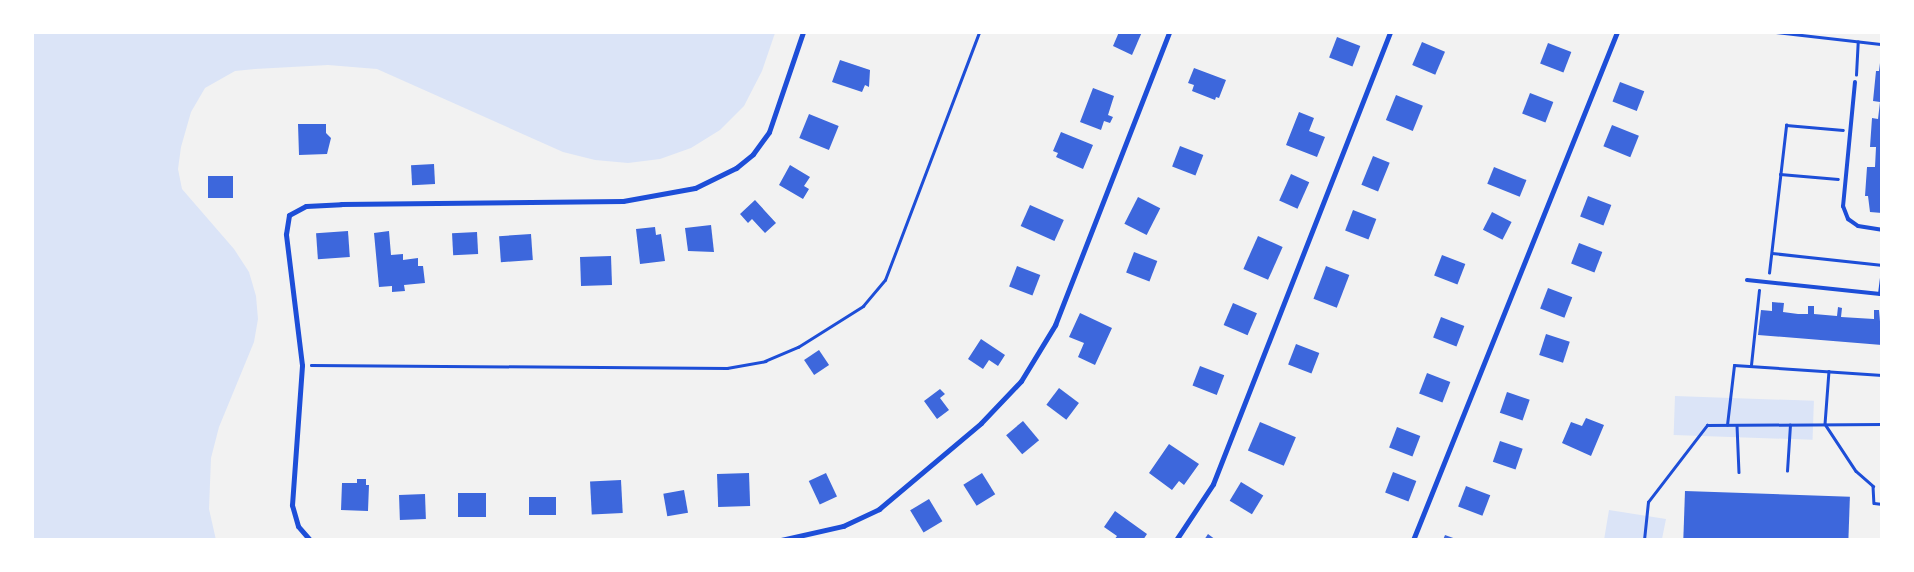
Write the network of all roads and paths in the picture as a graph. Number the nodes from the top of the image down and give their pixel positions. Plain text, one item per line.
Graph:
1 (803, 32) edge
2 (979, 32) edge
3 (1168, 32) edge
4 (1390, 32) edge
5 (1617, 32) edge
6 (1776, 32) edge
7 (1858, 42) junction
8 (1882, 44) edge
9 (1855, 82) joint
10 (1850, 131) junction
11 (1780, 174) junction
12 (1844, 179) junction
13 (1882, 230) edge
14 (1772, 253) junction
15 (1882, 265) edge
16 (1882, 278) edge
17 (1747, 280) dead end
18 (1760, 281) junction
19 (1768, 282) junction
20 (302, 365) junction
21 (1751, 365) junction
22 (1829, 371) junction
23 (1882, 375) edge
24 (1790, 424) junction
25 (1825, 424) junction
26 (1882, 424) edge
27 (1727, 425) junction
28 (1737, 425) junction
29 (1787, 471) dead end
30 (1738, 472) dead end
31 (1882, 504) edge
32 (310, 540) edge
33 (780, 540) edge
34 (1176, 540) edge
35 (1413, 540) edge
36 (1644, 540) edge

1 - 20 street
2 - 20 path
3 - 33 street
4 - 34 street
5 - 35 street
6 - 7 path
7 - 8 path
7 - 9 path
9 - 10 lane
10 - 11 path
10 - 12 lane
11 - 12 path
11 - 14 path
12 - 13 lane
14 - 15 path
14 - 19 path
16 - 19 lane
17 - 18 lane
18 - 19 lane
18 - 21 path
20 - 32 street
21 - 22 path
21 - 27 path
22 - 23 path
22 - 25 path
24 - 25 path
24 - 28 path
24 - 29 path
25 - 26 path
25 - 31 path
27 - 28 path
27 - 36 path
28 - 30 path

